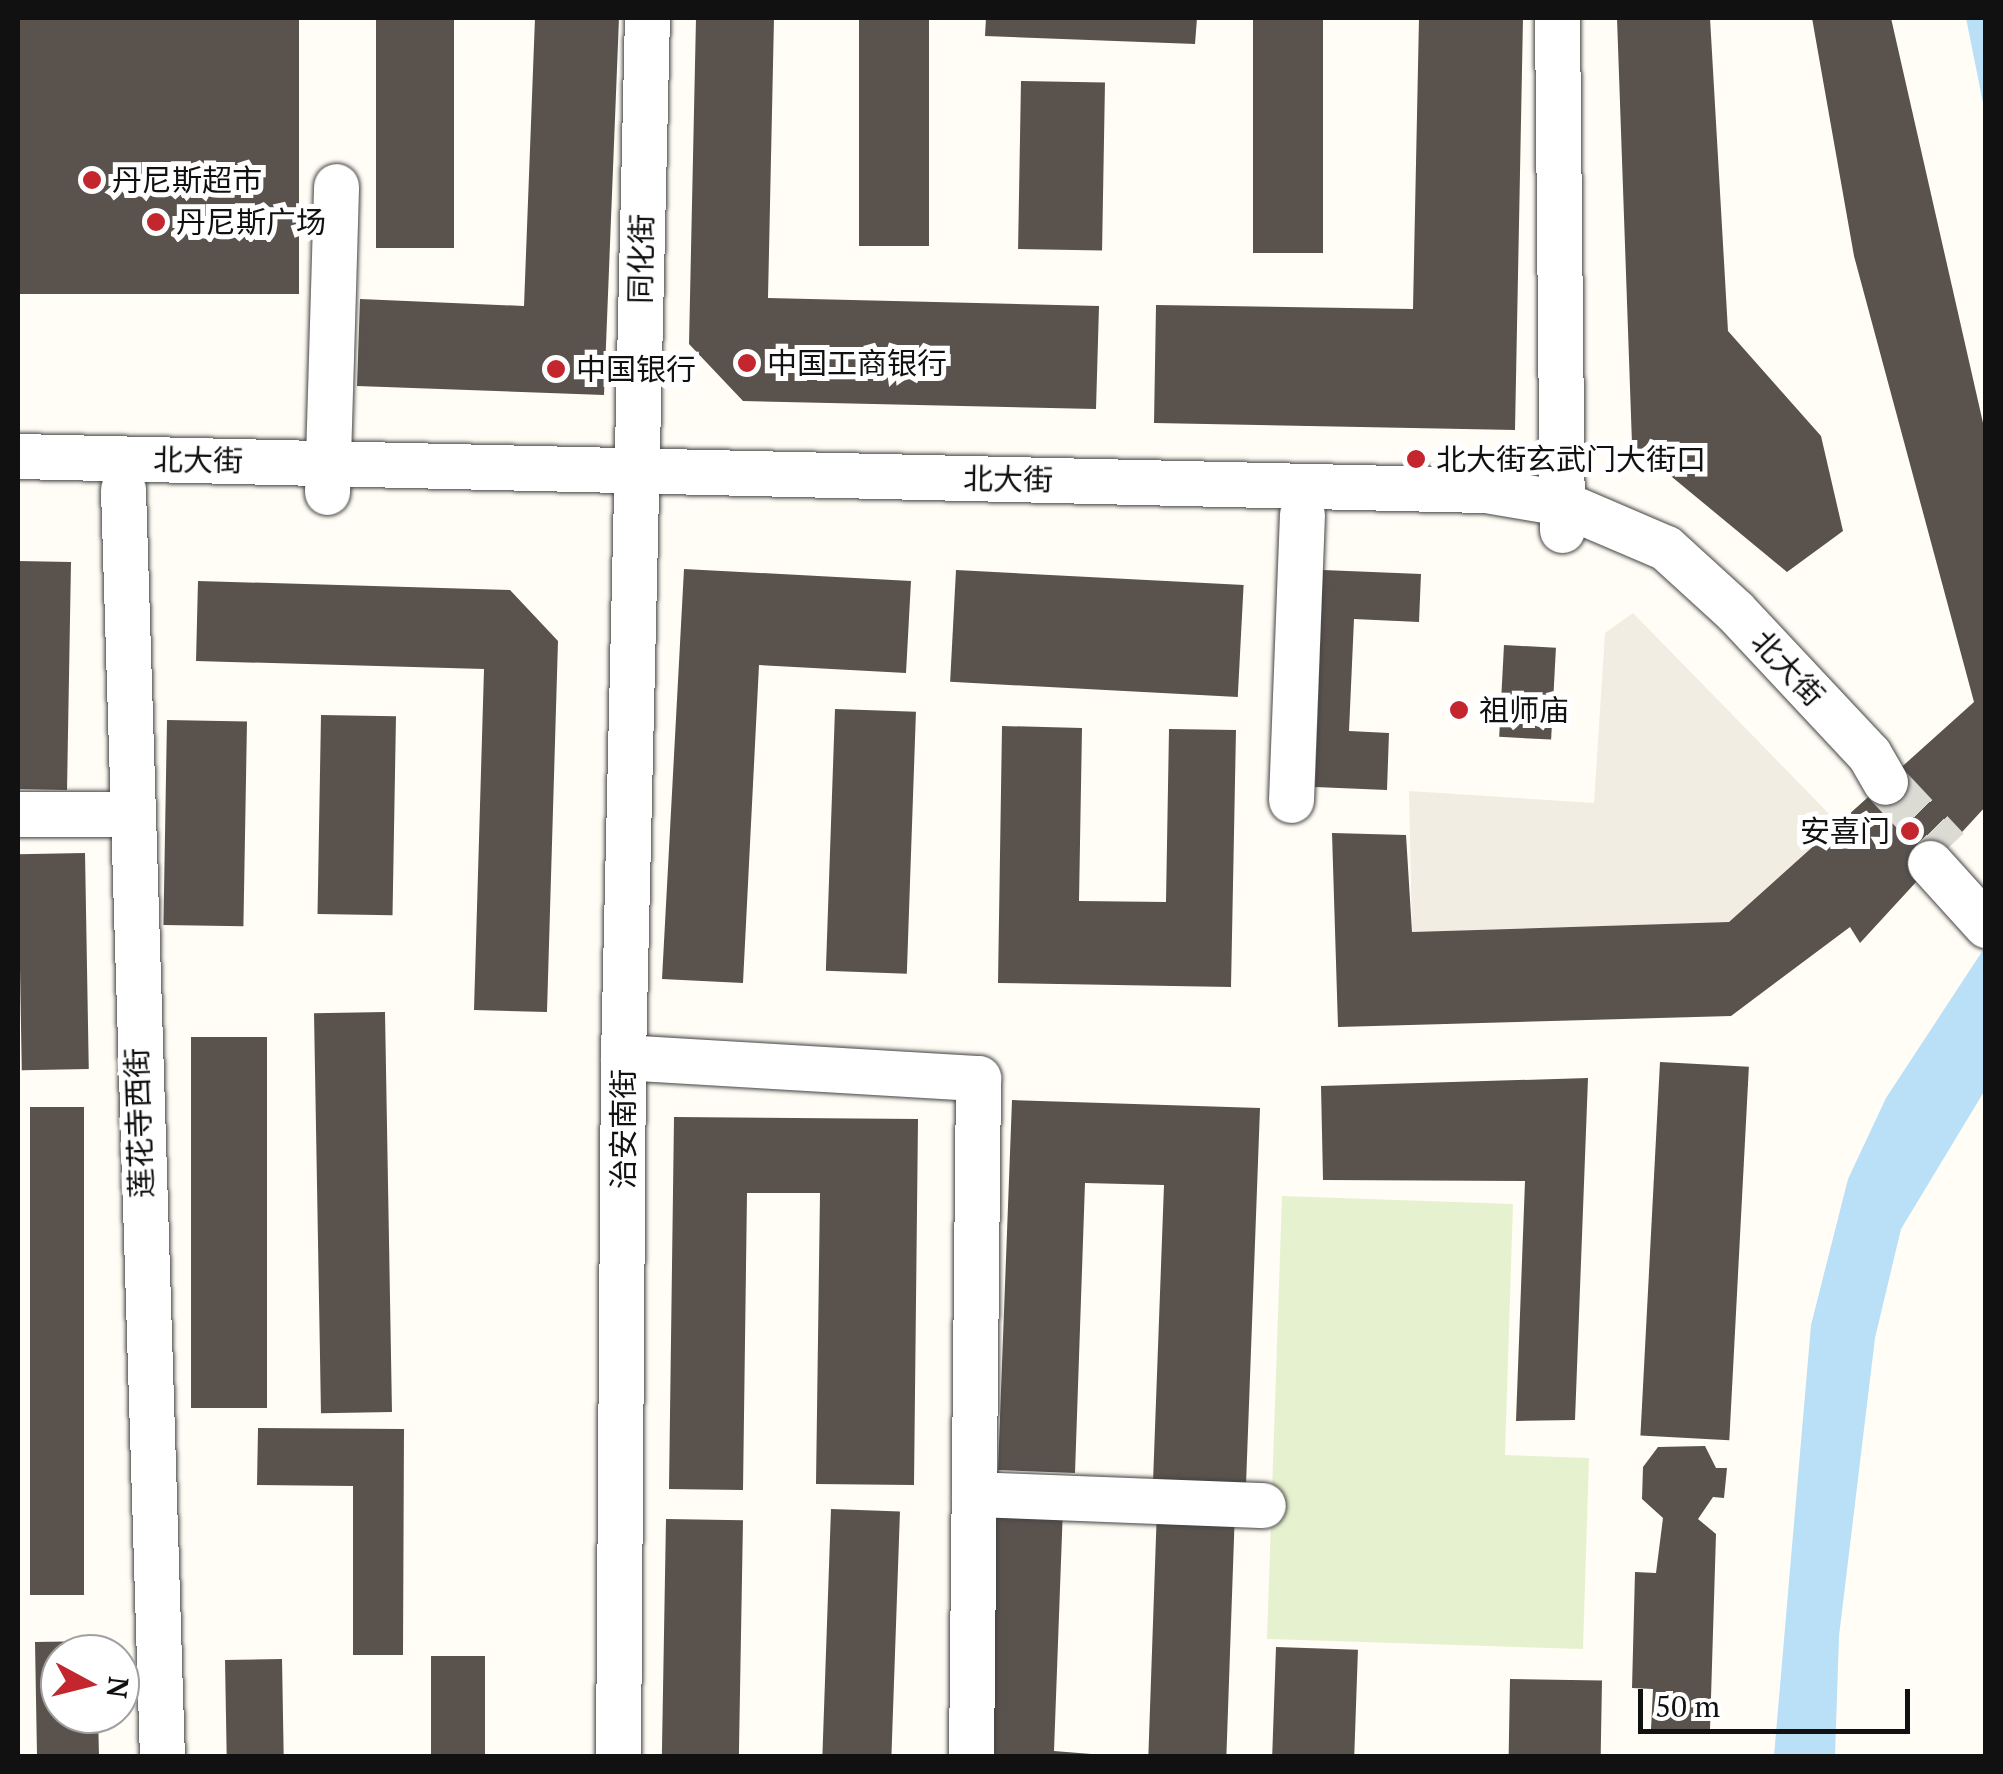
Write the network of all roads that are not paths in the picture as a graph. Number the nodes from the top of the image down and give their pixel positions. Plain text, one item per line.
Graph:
1 (647, 18) edge
2 (1558, 18) edge
3 (336, 186) dead end
4 (18, 456) edge
5 (328, 479) junction
6 (636, 486) junction
7 (18, 487) edge
8 (123, 489) junction
9 (1302, 514) junction
10 (1562, 516) junction
11 (1879, 788) tunnel mouth
12 (1290, 800) dead end
13 (18, 814) edge
14 (128, 814) junction
15 (1986, 879) edge
16 (1986, 925) edge
17 (623, 1058) junction
18 (974, 1494) junction
19 (1263, 1505) dead end
20 (162, 1756) edge
21 (618, 1756) edge
22 (971, 1756) edge

1 - 6 street, 同化街
2 - 10 street
3 - 5 street
4 - 5 street, 北大街
5 - 6 street, 北大街
5 - 8 street, 北大街
6 - 9 street, 北大街
6 - 10 street, 北大街
6 - 17 street, 治安南街
7 - 8 street, 北大街
8 - 14 street, 莲花寺西街
9 - 10 street, 北大街
9 - 12 street
10 - 11 street, 北大街
13 - 14 street
14 - 20 street, 莲花寺西街
15 - 16 street
17 - 18 street
17 - 21 street, 治安南街
18 - 19 street
18 - 22 street

